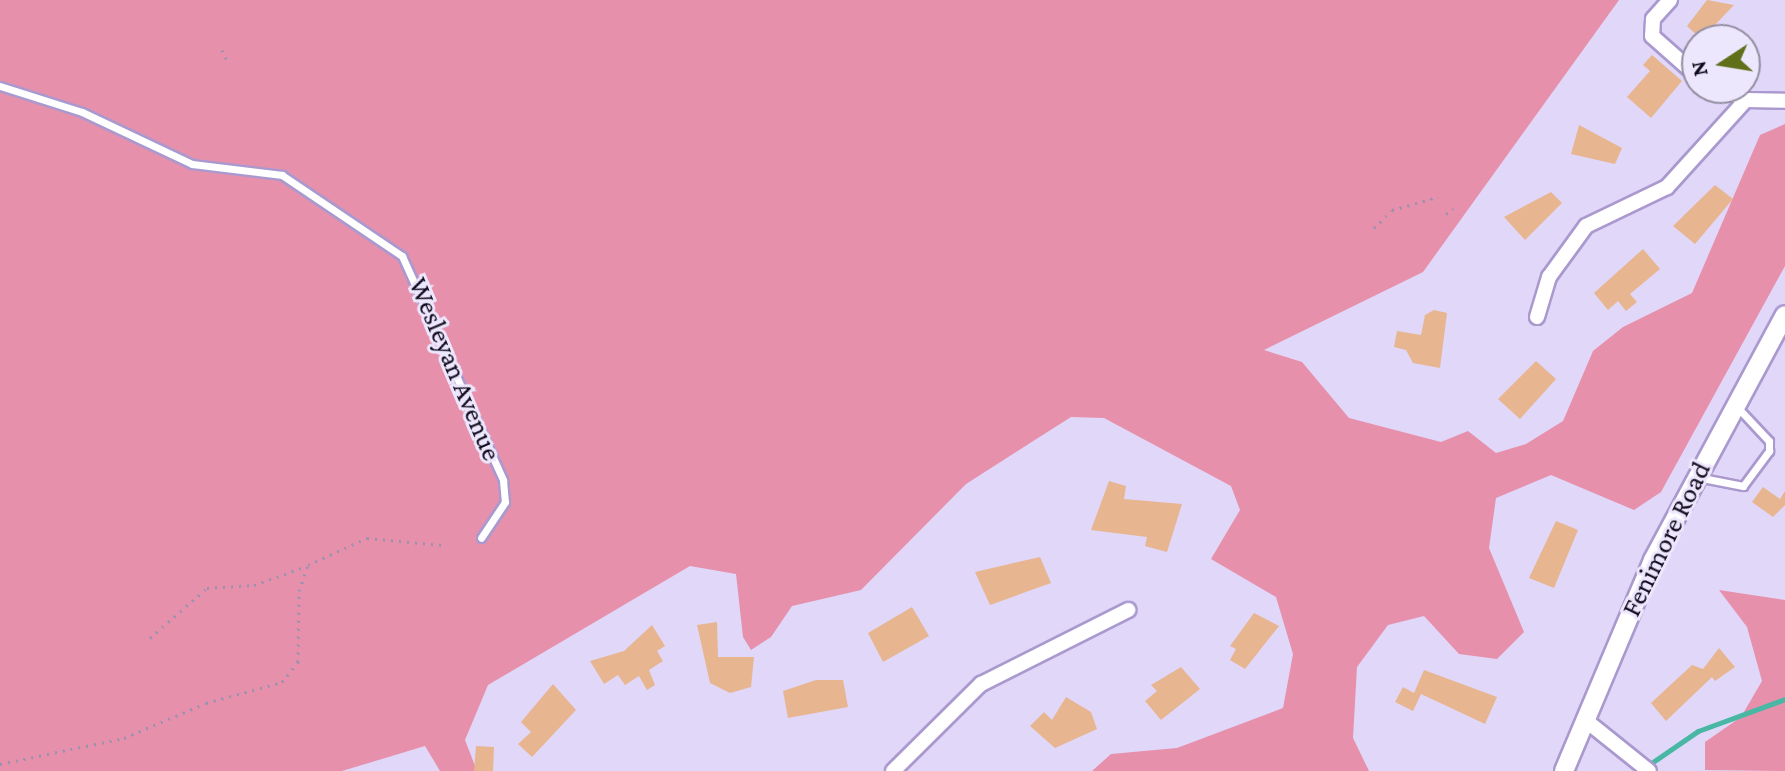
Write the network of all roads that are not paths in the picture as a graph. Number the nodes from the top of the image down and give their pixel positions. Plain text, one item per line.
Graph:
1 (1670, 0) edge
2 (1681, 62) edge
3 (0, 86) edge
4 (1761, 100) edge
5 (1785, 101) edge
6 (1742, 104) edge
7 (1785, 315) edge
8 (1537, 317) dead end
9 (1733, 405) junction
10 (1695, 475) junction
11 (481, 538) dead end
12 (1128, 610) dead end
13 (1584, 719) junction
14 (893, 771) edge
15 (1564, 771) edge
16 (1649, 771) edge

1 - 2 street
3 - 11 lane, Wesleyan Avenue
4 - 5 street
6 - 8 street
7 - 9 street, Fenimore Road
9 - 10 street, Fenimore Road
9 - 10 lane
10 - 13 street, Fenimore Road
12 - 14 street
13 - 15 street, Fenimore Road
13 - 16 street

